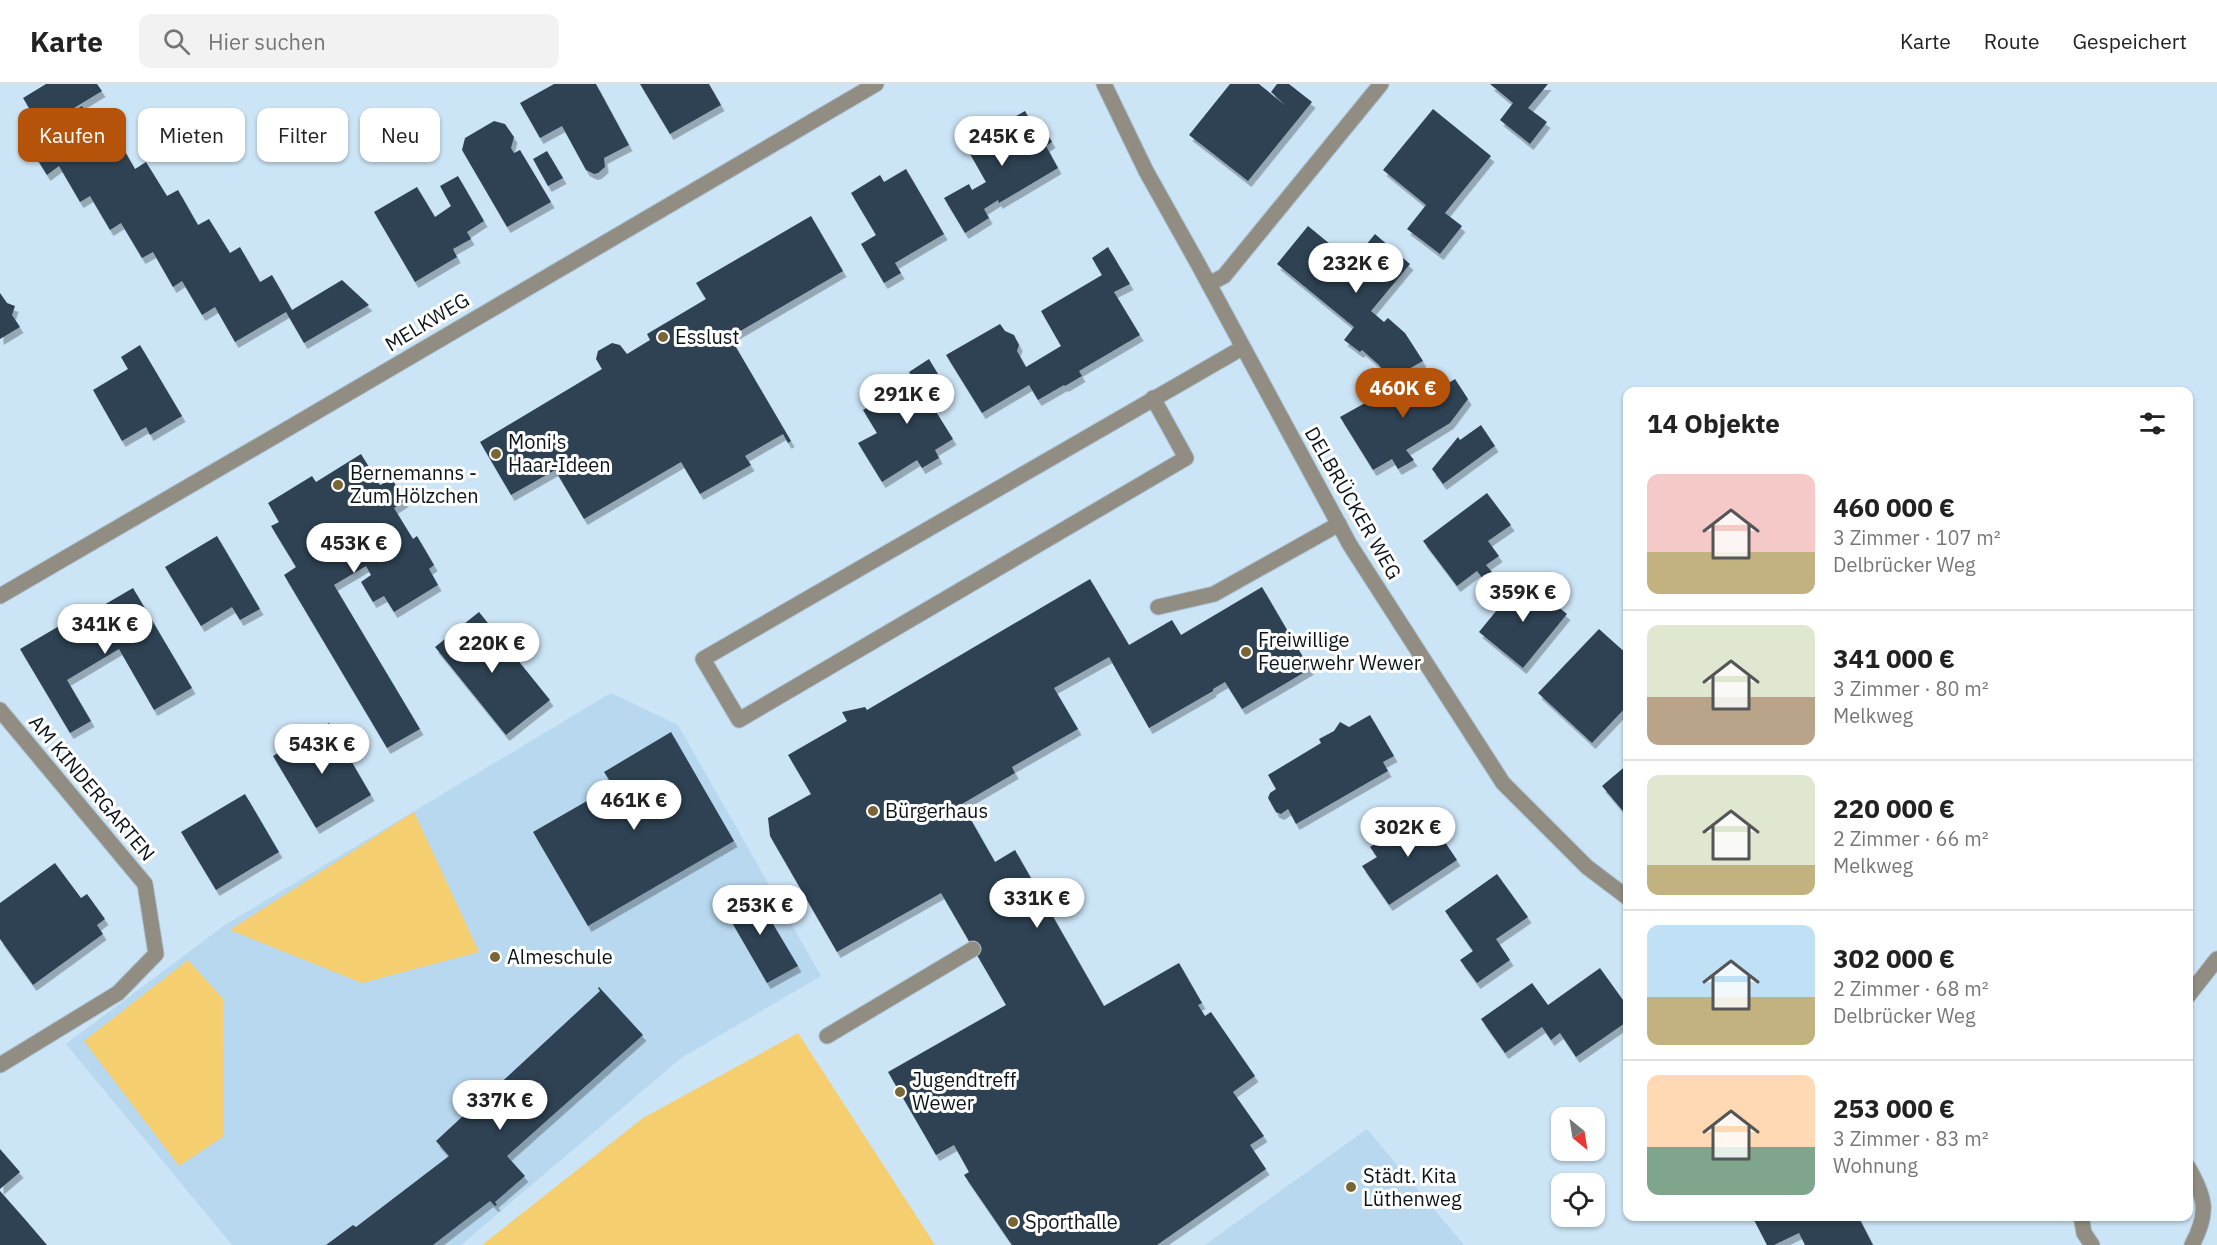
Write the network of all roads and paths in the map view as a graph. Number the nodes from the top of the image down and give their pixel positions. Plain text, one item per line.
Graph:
1 (876, 84) edge
2 (1104, 84) edge
3 (1381, 84) edge
4 (1209, 284) junction
5 (1242, 348) junction
6 (1153, 398) junction
7 (1339, 525) junction
8 (0, 596) edge
9 (1158, 607) dead end
10 (0, 710) edge
11 (1623, 894) edge
12 (973, 949) dead end
13 (2217, 959) edge
14 (2193, 990) edge
15 (827, 1036) dead end
16 (0, 1065) edge
17 (2193, 1176) edge
18 (2082, 1221) edge
19 (2092, 1245) edge
20 (2192, 1245) edge

1 - 8 street, MELKWEG
2 - 4 street, DELBRÜCKER WEG
3 - 4 street
4 - 5 street, DELBRÜCKER WEG
5 - 6 street
5 - 7 street, DELBRÜCKER WEG
6 - 6 street
7 - 9 street
7 - 11 street, DELBRÜCKER WEG
10 - 16 street, AM KINDERGARTEN
12 - 15 street
13 - 14 street
17 - 20 street
18 - 19 street

